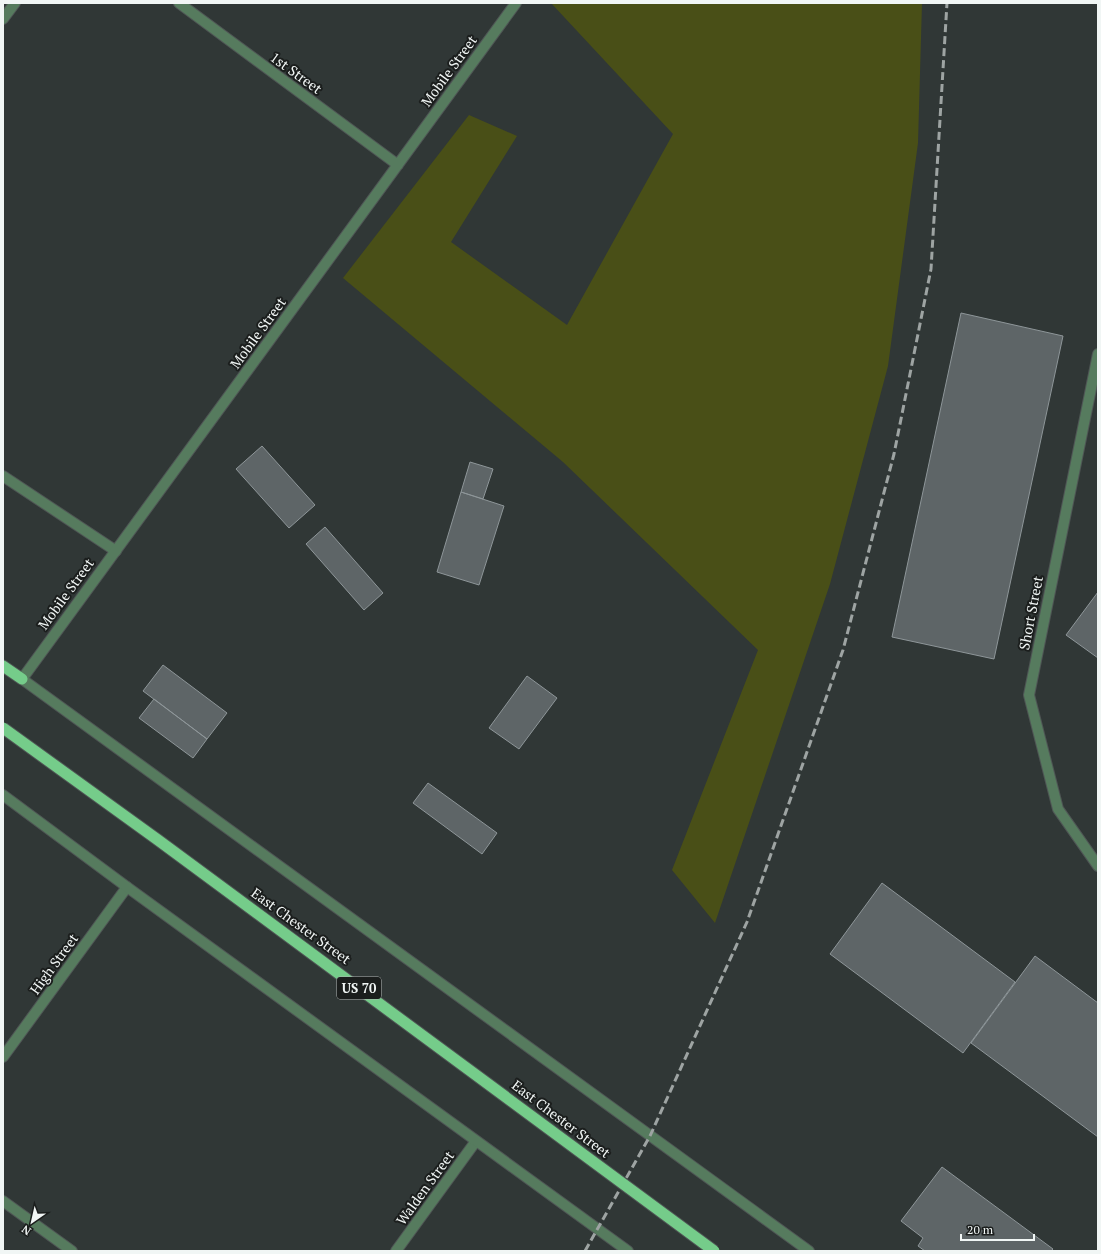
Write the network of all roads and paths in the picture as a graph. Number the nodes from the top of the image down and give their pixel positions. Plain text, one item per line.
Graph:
1 (15, 3) edge
2 (179, 3) edge
3 (516, 3) edge
4 (3, 19) edge
5 (398, 165) junction
6 (1098, 354) edge
7 (3, 476) edge
8 (116, 551) junction
9 (3, 666) edge
10 (22, 679) junction
11 (3, 728) edge
12 (3, 795) edge
13 (1098, 866) edge
14 (127, 887) junction
15 (3, 1057) edge
16 (476, 1141) junction
17 (3, 1201) edge
18 (72, 1251) edge
19 (396, 1251) edge
20 (628, 1251) edge
21 (714, 1251) edge
22 (809, 1251) edge

1 - 4 street
2 - 5 street, 1st Street
3 - 5 street, Mobile Street
5 - 8 street, Mobile Street
6 - 13 street, Short Street
7 - 8 street
8 - 10 street, Mobile Street
9 - 10 highway
10 - 22 street
11 - 21 highway, East Chester Street / US 70, bridge
12 - 14 street
14 - 15 street, High Street
14 - 16 street
16 - 19 street, Walden Street
16 - 20 street
17 - 18 street

